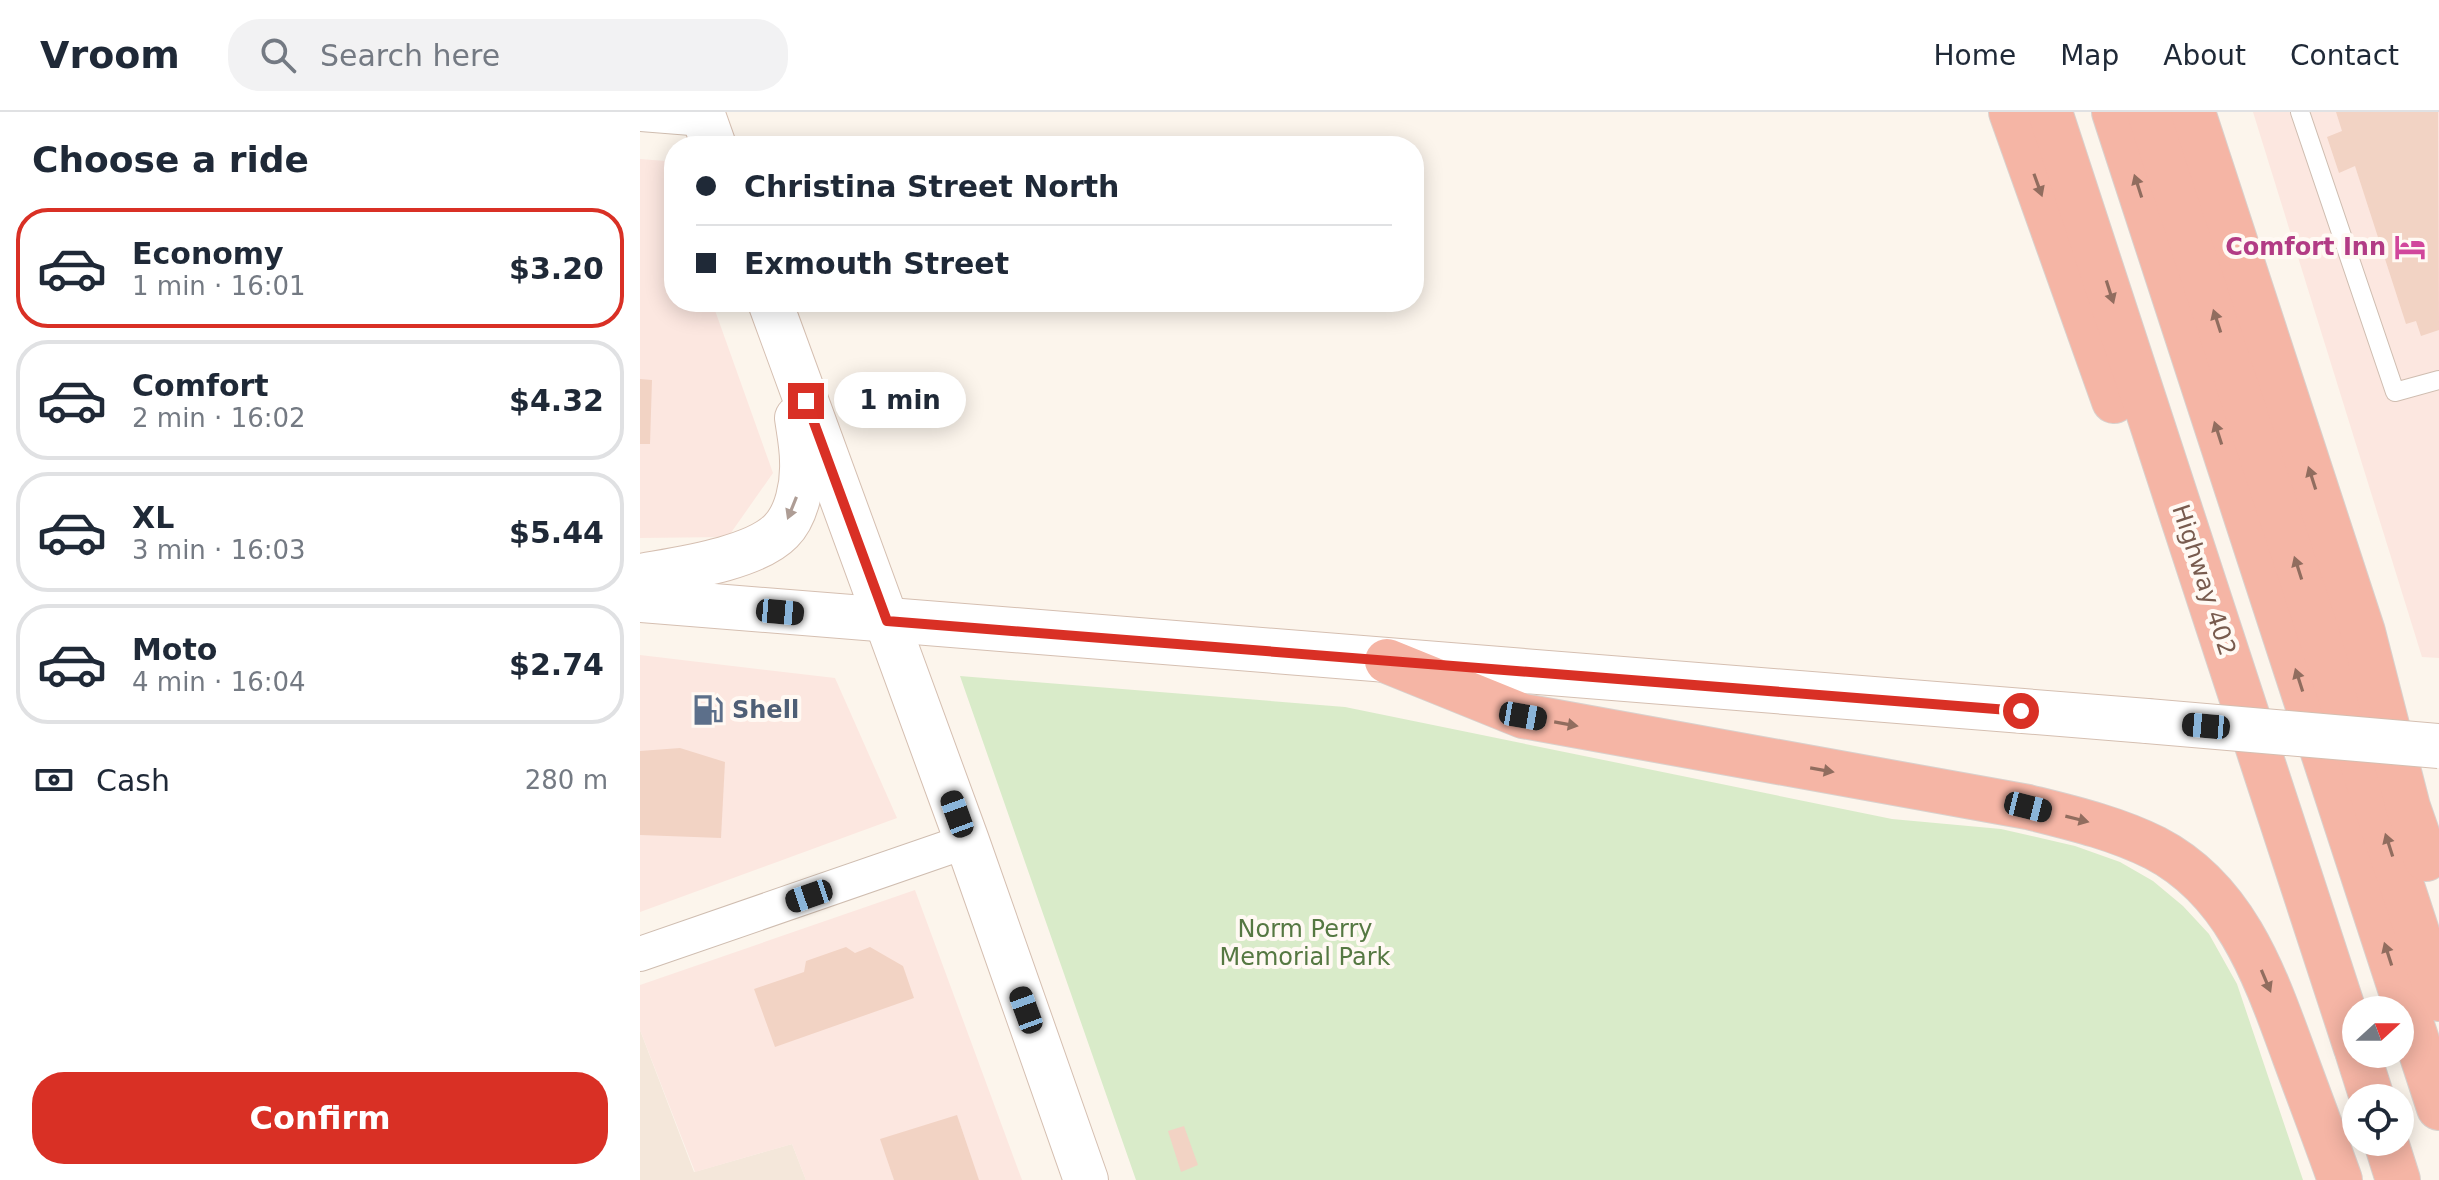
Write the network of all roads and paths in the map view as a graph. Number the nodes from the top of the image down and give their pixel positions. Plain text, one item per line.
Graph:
1 (2011, 112) edge
2 (2050, 112) edge
3 (2114, 112) edge
4 (2149, 112) edge
5 (2193, 112) edge
6 (2300, 112) edge
7 (640, 114) edge
8 (706, 126) edge
9 (774, 312) edge
10 (787, 348) junction
11 (2439, 380) edge
12 (640, 576) edge
13 (640, 600) edge
14 (887, 621) junction
15 (2363, 632) junction
16 (1387, 661) junction
17 (2439, 746) edge
18 (2439, 818) edge
19 (967, 841) junction
20 (2439, 900) edge
21 (640, 954) edge
22 (2328, 960) junction
23 (2439, 999) edge
24 (2342, 1004) edge
25 (2439, 1108) edge
26 (2390, 1156) edge
27 (1086, 1180) edge
28 (2340, 1180) edge
29 (2398, 1180) edge

1 -> 22 highway
2 -> 22 highway, Highway 402
25 -> 3 highway
23 -> 4 highway
15 -> 5 highway
6 - 11 lane
7 - 8 street
9 - 10 main road
10 -> 12 main road
10 - 14 main road
13 - 14 main road
14 - 16 main road
14 - 19 main road
15 - 18 highway
15 - 20 highway
16 - 17 main road, bridge
16 -> 28 highway
19 - 21 street
19 - 27 main road
22 - 24 highway, Highway 402
26 - 29 highway

